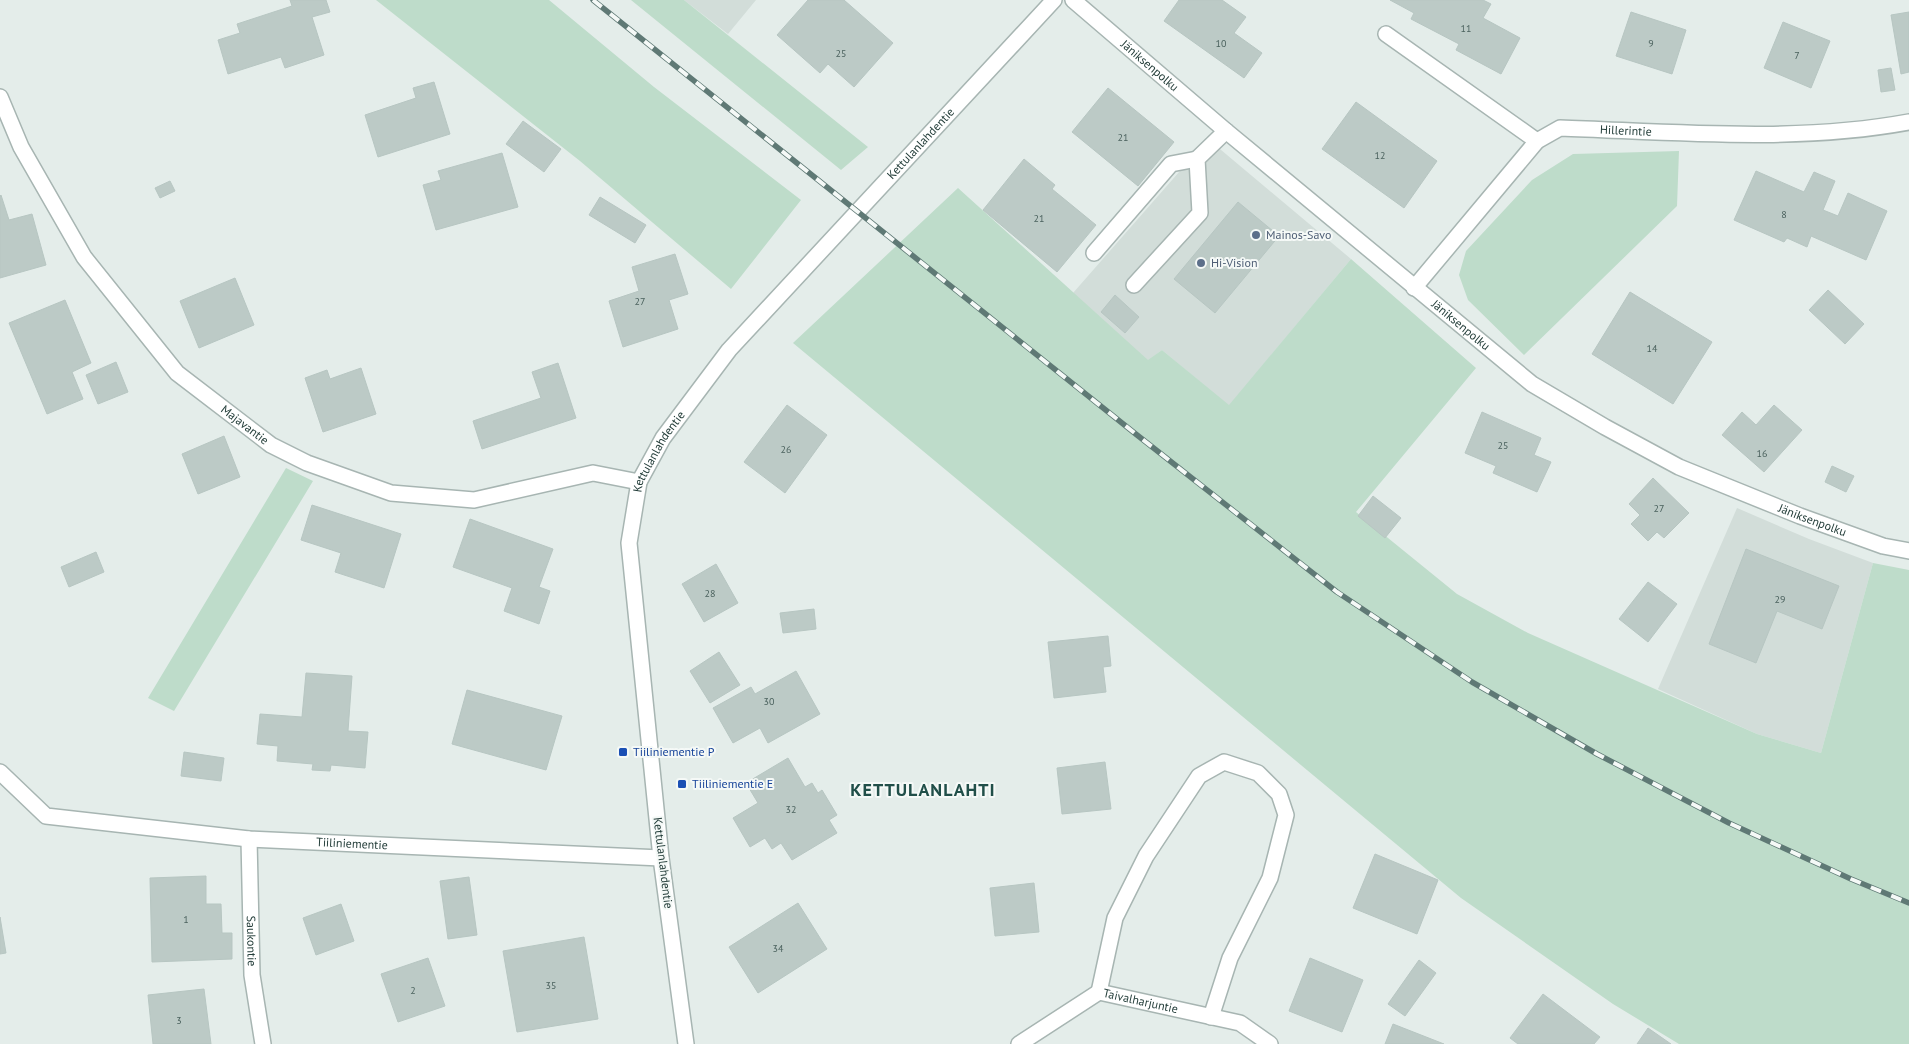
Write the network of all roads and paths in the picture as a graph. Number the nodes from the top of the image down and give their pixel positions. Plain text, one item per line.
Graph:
1 (1054, 0) edge
2 (1073, 0) edge
3 (1386, 34) dead end
4 (0, 97) edge
5 (1909, 122) edge
6 (1226, 131) junction
7 (1537, 141) junction
8 (1197, 159) junction
9 (1094, 253) dead end
10 (1134, 285) dead end
11 (1414, 288) junction
12 (638, 482) junction
13 (1909, 551) edge
14 (0, 772) edge
15 (249, 839) junction
16 (660, 858) junction
17 (1099, 992) junction
18 (1211, 1016) junction
19 (263, 1044) edge
20 (686, 1044) edge
21 (1019, 1044) edge
22 (1270, 1044) edge

1 - 12 street, Kettulanlahdentie
2 - 6 street, Jäniksenpolku
3 - 7 street
4 - 12 street, Majavantie
5 - 7 street, Hillerintie
6 - 8 street
6 - 11 street, Jäniksenpolku
7 - 11 street, Hillerintie
8 - 9 street
8 - 10 street
11 - 13 street, Jäniksenpolku
12 - 16 street, Kettulanlahdentie
14 - 15 street, Tiiliniementie
15 - 16 street, Tiiliniementie
15 - 19 street, Saukontie
16 - 20 street, Kettulanlahdentie
17 - 18 street, Taivalharjuntie
17 - 18 street
17 - 21 street, Taivalharjuntie
18 - 22 street, Taivalharjuntie

